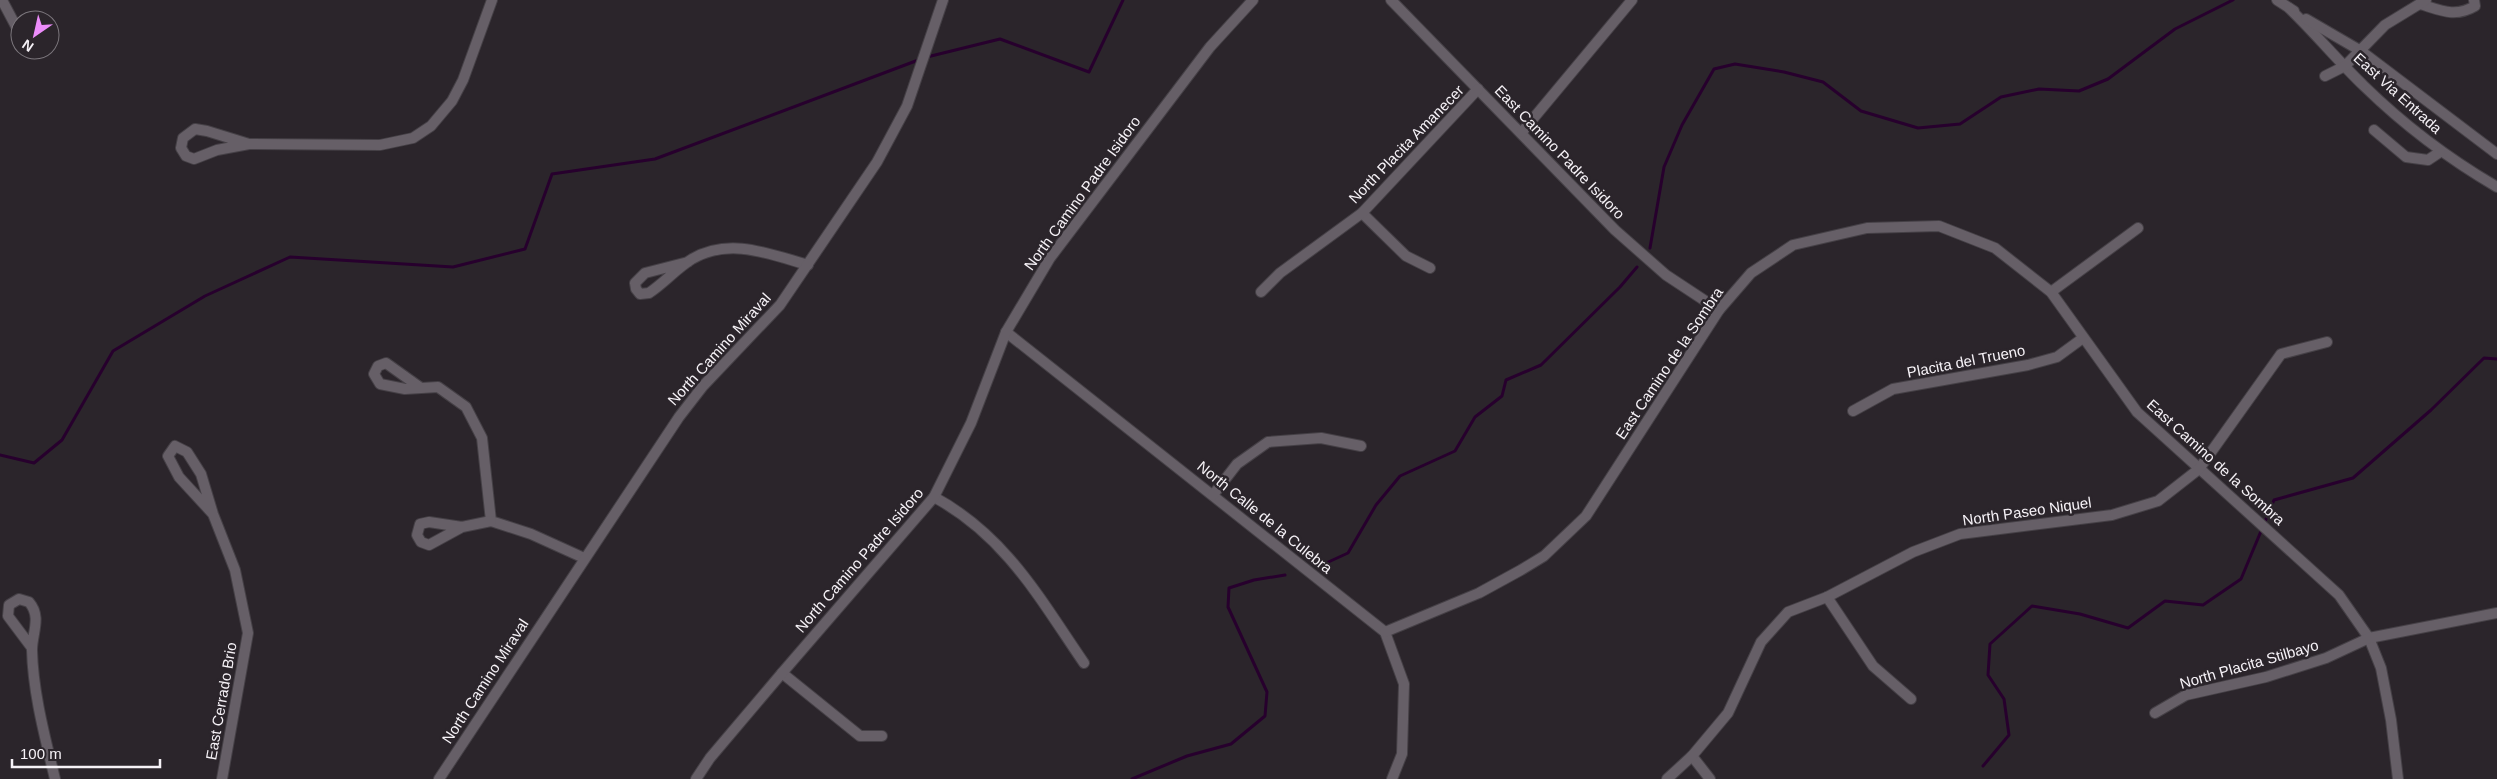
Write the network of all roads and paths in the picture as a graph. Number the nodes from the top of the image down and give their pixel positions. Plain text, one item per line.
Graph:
1 (2, 0) edge
2 (492, 0) edge
3 (943, 0) edge
4 (1253, 0) edge
5 (1391, 0) edge
6 (1632, 0) edge
7 (2277, 0) edge
8 (2474, 0) edge
9 (2423, 2) edge
10 (2289, 8) junction
11 (10, 15) edge
12 (2361, 51) junction
13 (2346, 66) junction
14 (2325, 76) dead end
15 (1478, 89) junction
16 (2374, 130) dead end
17 (1522, 132) junction
18 (249, 144) junction
19 (2440, 152) junction
20 (2497, 154) edge
21 (2497, 188) edge
22 (1362, 213) junction
23 (2138, 228) dead end
24 (688, 262) junction
25 (808, 265) junction
26 (1430, 268) dead end
27 (1261, 292) dead end
28 (2052, 292) junction
29 (1719, 310) junction
30 (1006, 332) junction
31 (2083, 338) junction
32 (2328, 342) dead end
33 (421, 388) dead end
34 (1854, 411) dead end
35 (1361, 446) dead end
36 (2199, 469) junction
37 (1213, 495) junction
38 (934, 498) junction
39 (213, 514) junction
40 (491, 521) junction
41 (462, 527) dead end
42 (584, 558) junction
43 (1827, 598) junction
44 (2497, 612) edge
45 (1385, 632) junction
46 (2369, 638) junction
47 (32, 648) dead end
48 (1084, 663) dead end
49 (782, 673) junction
50 (1911, 699) dead end
51 (2155, 713) dead end
52 (882, 736) dead end
53 (1692, 756) junction
54 (1394, 778) edge
55 (55, 779) edge
56 (222, 779) edge
57 (440, 779) edge
58 (696, 779) edge
59 (1666, 779) edge
60 (1710, 779) edge
61 (2398, 779) edge

1 - 11 street
2 - 18 street
3 - 25 street, North Camino Miraval
4 - 30 street, North Camino Padre Isidoro
5 - 15 street, East Camino Padre Isidoro
6 - 17 street
7 - 10 street, East Via Entrada
8 - 9 street
9 - 12 street
10 - 12 street, East Via Entrada
10 - 13 street, East Via Entrada
12 - 13 street
12 - 20 street, East Via Entrada
13 - 14 street
13 - 19 street, East Via Entrada
15 - 17 street, East Camino Padre Isidoro
15 - 22 street, North Placita Amanecer
16 - 19 street
17 - 29 street, East Camino Padre Isidoro
18 - 18 street
19 - 21 street, East Via Entrada
22 - 26 street
22 - 27 street, North Placita Amanecer
23 - 28 street
24 - 24 street
24 - 25 street
25 - 42 street, North Camino Miraval
28 - 29 street, East Camino de la Sombra
28 - 31 street, East Camino de la Sombra
29 - 45 street, East Camino de la Sombra
30 - 37 street, North Calle de la Culebra
30 - 38 street, North Camino Padre Isidoro
31 - 34 street, Placita del Trueno
31 - 36 street, East Camino de la Sombra
32 - 36 street, North Paseo Niquel
33 - 40 street
35 - 37 street
36 - 43 street, North Paseo Niquel
36 - 46 street, East Camino de la Sombra
37 - 45 street, North Calle de la Culebra
38 - 48 street
38 - 49 street, North Camino Padre Isidoro
39 - 39 street, East Cerrado Brio
39 - 56 street, East Cerrado Brio
40 - 41 street
40 - 42 street
42 - 57 street, North Camino Miraval
43 - 50 street
43 - 53 street, North Paseo Niquel
44 - 46 street, North Placita Stilbayo
45 - 54 street
46 - 51 street, North Placita Stilbayo
46 - 61 street, East Camino de la Sombra
47 - 55 street
49 - 52 street
49 - 58 street, North Camino Padre Isidoro
53 - 59 street, North Paseo Niquel
53 - 60 street

